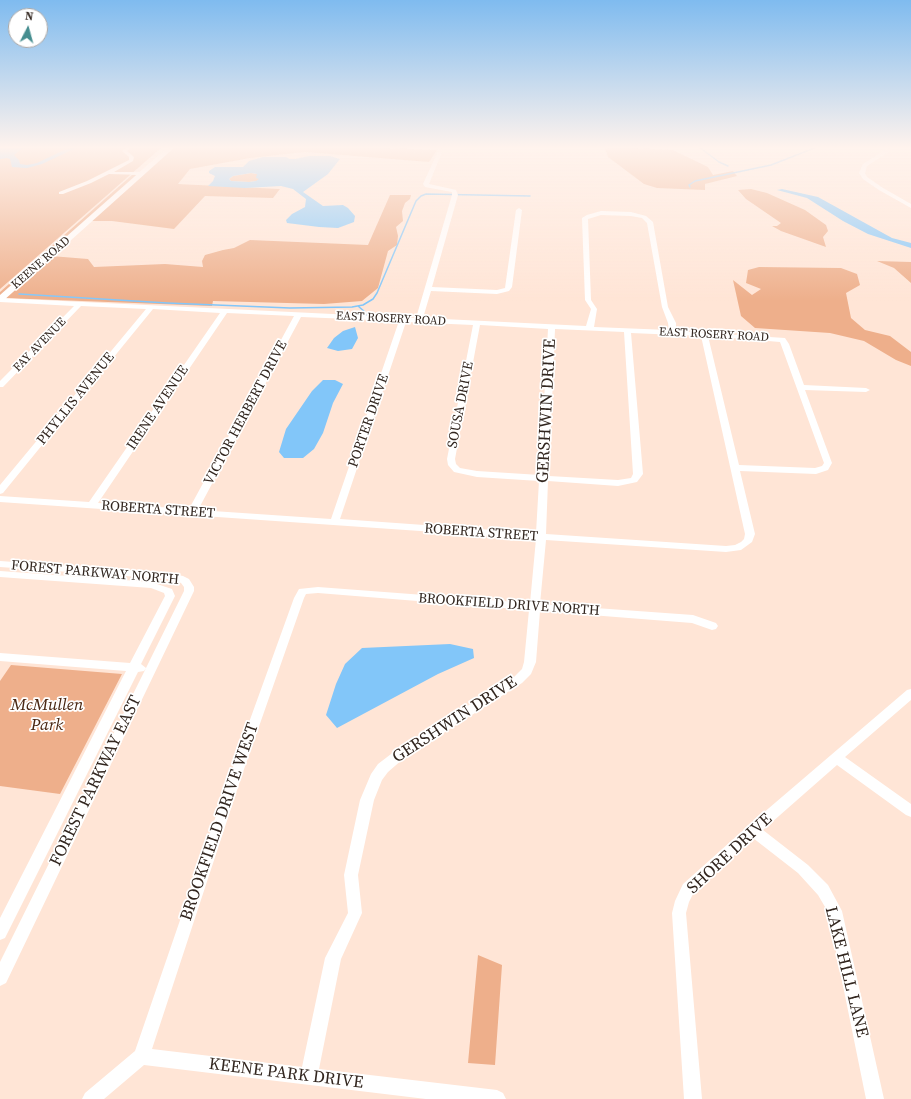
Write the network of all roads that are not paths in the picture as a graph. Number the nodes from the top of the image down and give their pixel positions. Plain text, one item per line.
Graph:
1 (114, 198) edge
2 (454, 198) edge
3 (897, 198) edge
4 (911, 206) edge
5 (519, 210) dead end
6 (428, 289) junction
7 (0, 299) edge
8 (79, 304) junction
9 (151, 307) junction
10 (225, 311) junction
11 (299, 314) junction
12 (403, 320) junction
13 (419, 320) junction
14 (477, 323) junction
15 (552, 327) junction
16 (590, 329) junction
17 (627, 331) junction
18 (673, 333) junction
19 (704, 334) junction
20 (0, 385) edge
21 (800, 387) junction
22 (866, 390) dead end
23 (735, 468) junction
24 (544, 479) junction
25 (0, 491) edge
26 (0, 499) edge
27 (92, 505) junction
28 (192, 512) junction
29 (334, 523) junction
30 (541, 537) junction
31 (0, 564) edge
32 (0, 574) edge
33 (78, 575) junction
34 (188, 584) joint
35 (168, 591) joint
36 (306, 591) joint
37 (536, 607) junction
38 (712, 626) dead end
39 (0, 657) edge
40 (134, 668) junction
41 (150, 669) junction
42 (911, 694) edge
43 (837, 758) junction
44 (911, 811) edge
45 (753, 830) junction
46 (0, 933) edge
47 (0, 978) edge
48 (141, 1056) junction
49 (309, 1076) junction
50 (91, 1099) edge
51 (497, 1099) edge
52 (693, 1099) edge
53 (876, 1099) edge

1 - 7 main road, KEENE ROAD
2 - 6 street
3 - 4 street
5 - 6 street
6 - 13 street
7 - 8 street, EAST ROSERY ROAD
8 - 9 street, EAST ROSERY ROAD
8 - 20 street, FAY AVENUE
9 - 10 street, EAST ROSERY ROAD
9 - 25 street, PHYLLIS AVENUE
10 - 11 street, EAST ROSERY ROAD
10 - 27 street, IRENE AVENUE
11 - 12 street, EAST ROSERY ROAD
11 - 28 street, VICTOR HERBERT DRIVE
12 - 13 street, EAST ROSERY ROAD
12 - 29 street, PORTER DRIVE
13 - 14 street, EAST ROSERY ROAD
14 - 15 street, EAST ROSERY ROAD
14 - 24 street, SOUSA DRIVE
15 - 16 street, EAST ROSERY ROAD
15 - 24 street, GERSHWIN DRIVE
16 - 17 street, EAST ROSERY ROAD
16 - 18 street
17 - 18 street, EAST ROSERY ROAD
17 - 24 street
18 - 19 street, EAST ROSERY ROAD
19 - 21 street, EAST ROSERY ROAD
19 - 23 street, ROBERTA STREET
21 - 22 street
21 - 23 street
23 - 30 street, ROBERTA STREET
24 - 30 street, GERSHWIN DRIVE
26 - 27 street, ROBERTA STREET
27 - 28 street, ROBERTA STREET
28 - 29 street, ROBERTA STREET
29 - 30 street, ROBERTA STREET
30 - 37 street, GERSHWIN DRIVE
31 - 33 street, FOREST PARKWAY NORTH
32 - 33 street, FOREST PARKWAY NORTH
33 - 34 street, FOREST PARKWAY NORTH
33 - 35 street, FOREST PARKWAY NORTH
34 - 41 street, FOREST PARKWAY EAST
35 - 40 street, FOREST PARKWAY EAST
36 - 37 street, BROOKFIELD DRIVE NORTH
36 - 48 street, BROOKFIELD DRIVE WEST
37 - 38 street, BROOKFIELD DRIVE NORTH
37 - 49 street, GERSHWIN DRIVE
39 - 40 street
40 - 41 street
40 - 46 street, FOREST PARKWAY EAST
41 - 47 street, FOREST PARKWAY EAST
42 - 43 street, SHORE DRIVE
43 - 44 street
43 - 45 street, SHORE DRIVE
45 - 52 street, SHORE DRIVE
45 - 53 street, LAKE HILL LANE
48 - 49 street, KEENE PARK DRIVE
48 - 50 street
49 - 51 street, KEENE PARK DRIVE

